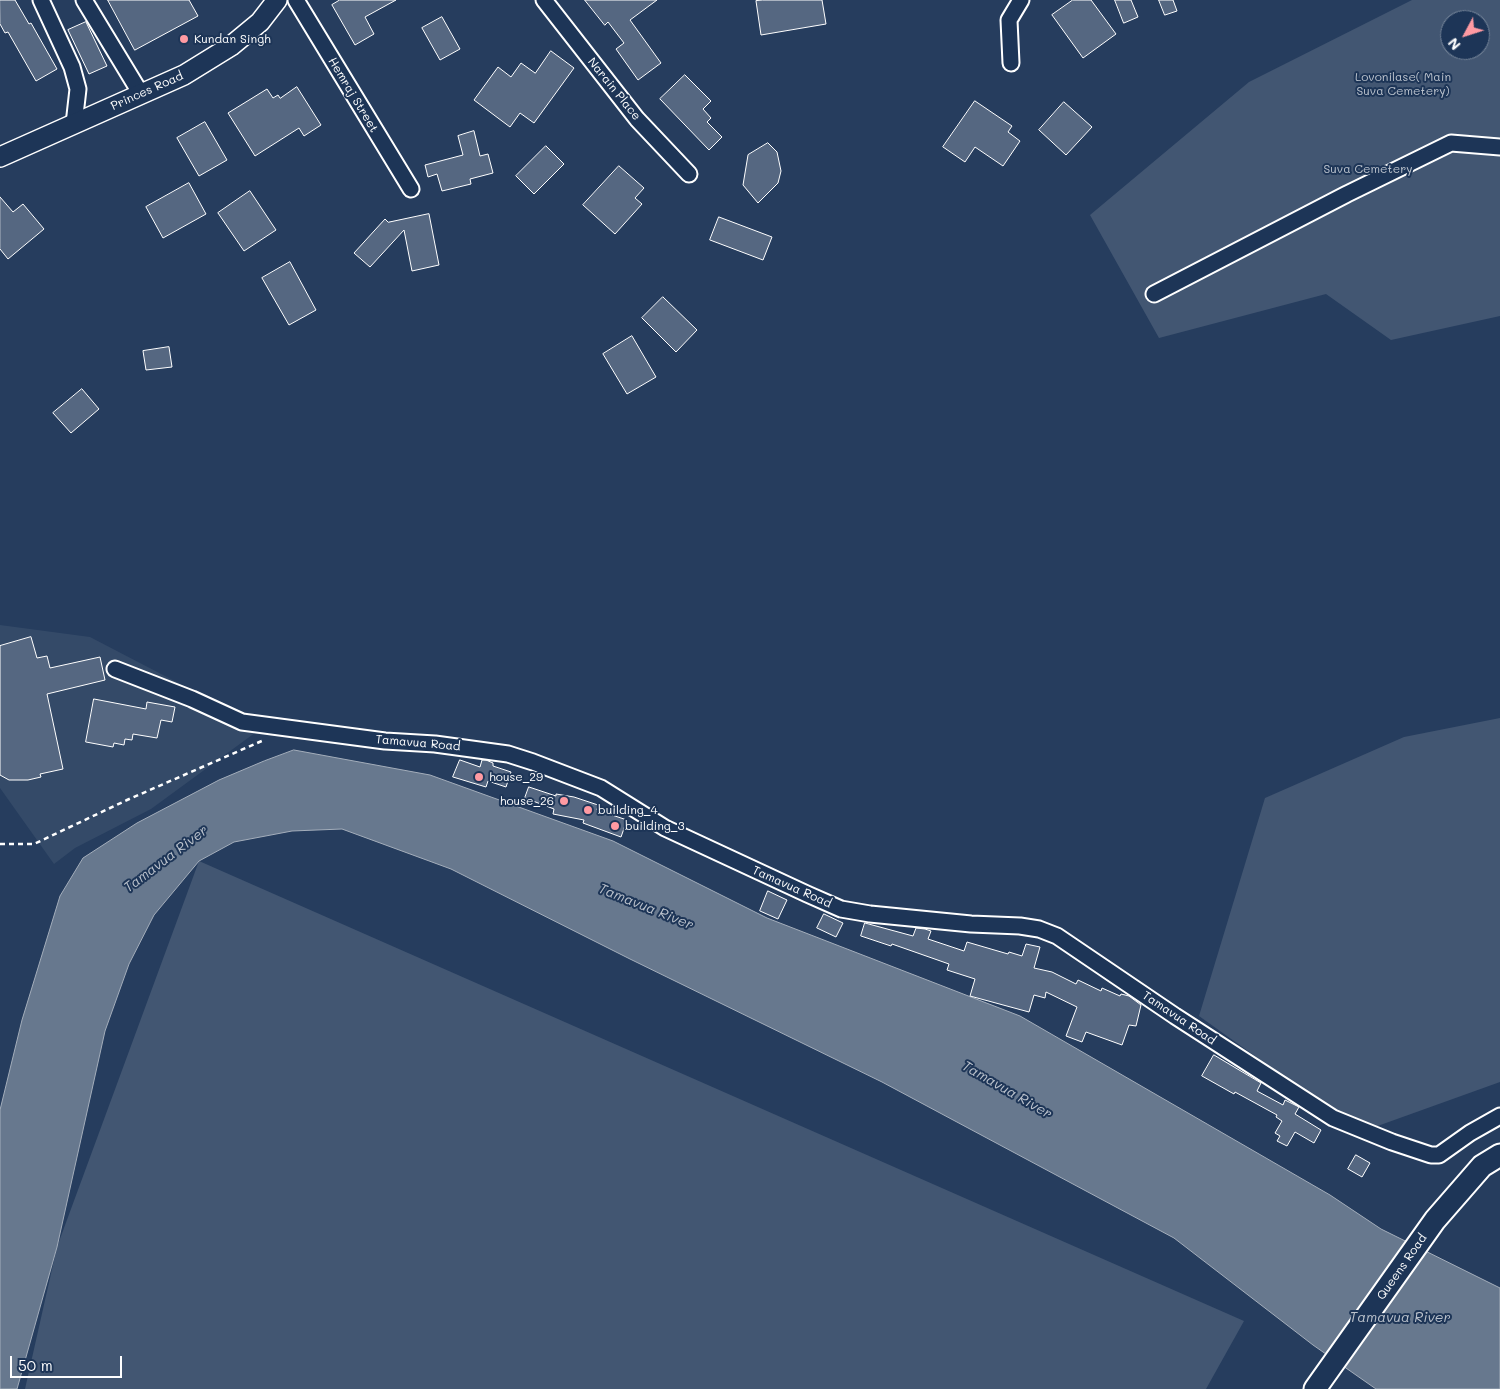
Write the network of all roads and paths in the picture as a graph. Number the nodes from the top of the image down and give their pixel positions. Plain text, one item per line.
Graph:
1 (41, 0) edge
2 (84, 0) edge
3 (277, 0) edge
4 (296, 0) edge
5 (544, 0) edge
6 (1021, 0) edge
7 (1011, 63) dead end
8 (140, 94) junction
9 (74, 124) junction
10 (1500, 147) edge
11 (0, 157) edge
12 (689, 174) dead end
13 (411, 189) dead end
14 (1154, 294) dead end
15 (115, 669) dead end
16 (267, 739) dead end
17 (0, 844) edge
18 (1500, 1116) edge
19 (1500, 1155) edge
20 (1315, 1389) edge

1 - 9 street
2 - 8 street
3 - 8 main road, Princes Road
4 - 13 street, Hemraj Street
5 - 12 street, Narain Place
6 - 7 street
8 - 9 main road, Princes Road
9 - 11 main road, Princes Road
10 - 14 street
15 - 18 street, Tamavua Road
16 - 17 path
19 - 20 highway, Queens Road

